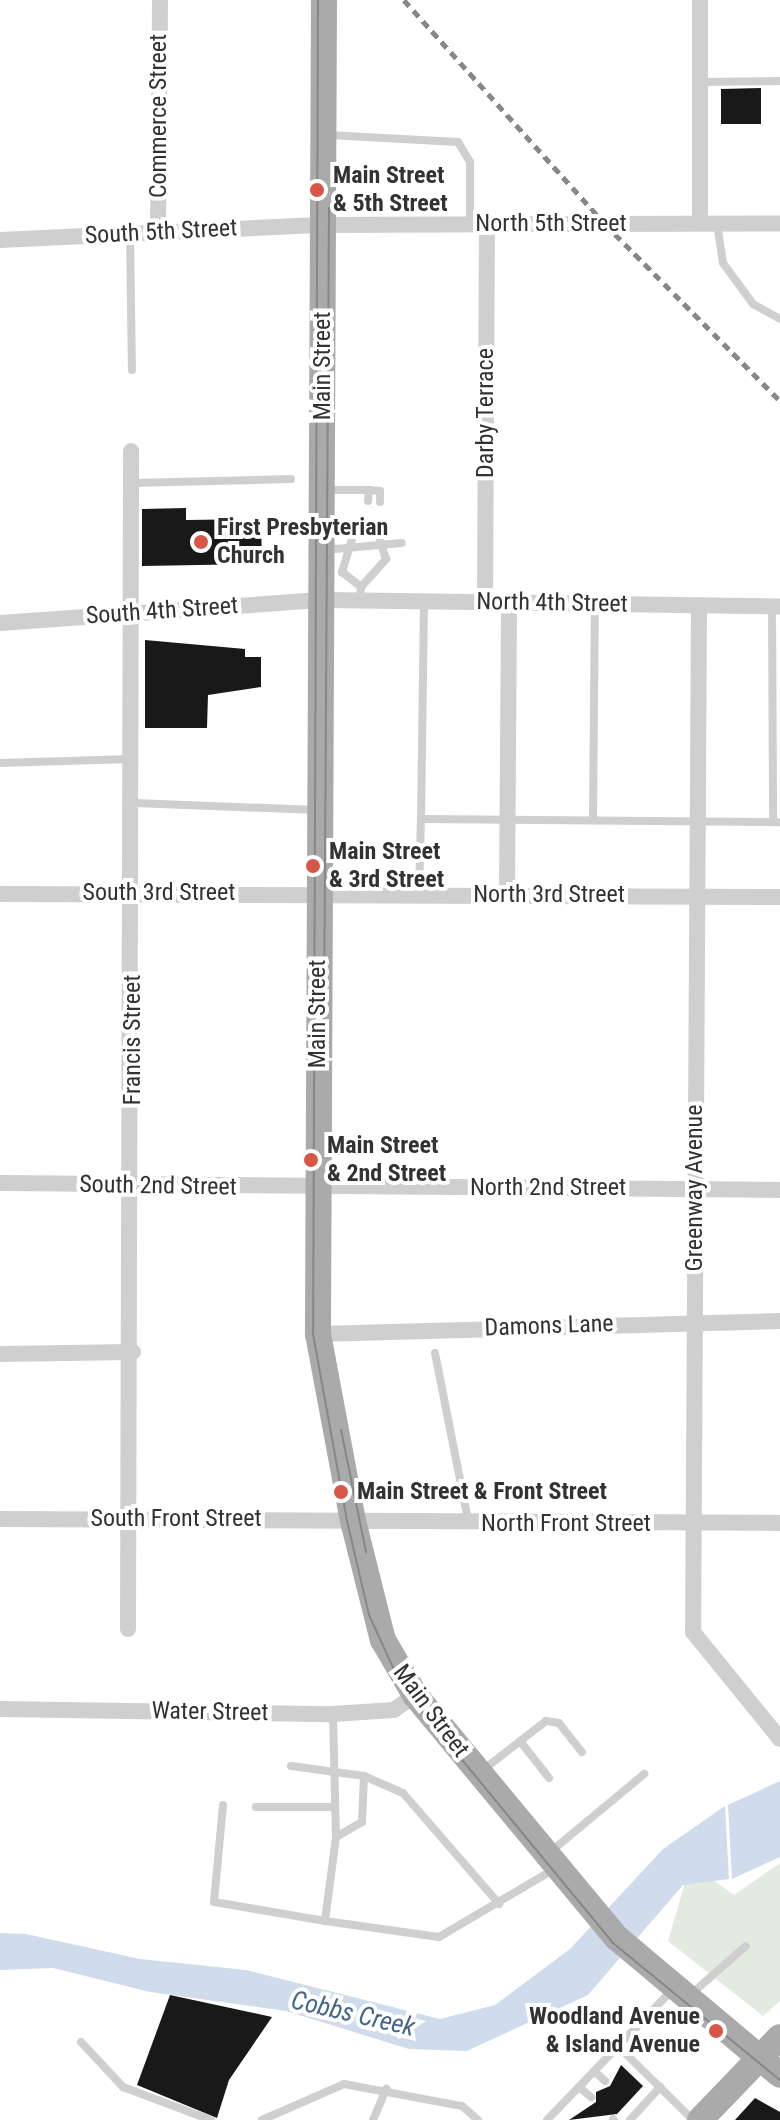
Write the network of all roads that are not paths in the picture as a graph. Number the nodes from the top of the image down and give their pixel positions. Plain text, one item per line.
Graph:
1 (160, 0) edge
2 (324, 0) edge
3 (700, 0) edge
4 (780, 81) edge
5 (701, 82) junction
6 (323, 135) junction
7 (709, 223) junction
8 (780, 223) edge
9 (478, 224) junction
10 (323, 225) junction
11 (158, 231) junction
12 (130, 233) junction
13 (0, 240) edge
14 (780, 319) edge
15 (132, 370) dead end
16 (131, 451) dead end
17 (291, 479) dead end
18 (132, 483) junction
19 (323, 490) junction
20 (353, 490) junction
21 (369, 490) junction
22 (353, 501) dead end
23 (368, 501) dead end
24 (380, 502) dead end
25 (353, 536) dead end
26 (380, 540) junction
27 (402, 543) dead end
28 (351, 548) junction
29 (324, 550) junction
30 (361, 593) junction
31 (323, 600) junction
32 (424, 601) junction
33 (485, 602) junction
34 (509, 602) junction
35 (595, 604) junction
36 (699, 605) junction
37 (776, 606) edge
38 (136, 612) junction
39 (0, 623) edge
40 (134, 759) junction
41 (0, 763) edge
42 (134, 803) junction
43 (321, 810) junction
44 (421, 819) junction
45 (508, 819) junction
46 (593, 820) junction
47 (698, 822) junction
48 (776, 822) edge
49 (133, 893) junction
50 (0, 894) edge
51 (319, 894) junction
52 (419, 894) junction
53 (507, 895) junction
54 (697, 896) junction
55 (780, 897) edge
56 (0, 1183) edge
57 (134, 1187) junction
58 (316, 1187) junction
59 (695, 1189) junction
60 (780, 1190) edge
61 (695, 1320) junction
62 (780, 1321) edge
63 (318, 1334) junction
64 (133, 1352) junction
65 (435, 1353) dead end
66 (0, 1354) edge
67 (131, 1517) junction
68 (0, 1519) edge
69 (353, 1521) junction
70 (780, 1523) edge
71 (469, 1524) junction
72 (693, 1525) junction
73 (128, 1629) dead end
74 (415, 1695) junction
75 (0, 1709) edge
76 (333, 1714) junction
77 (780, 1739) edge
78 (520, 1741) junction
79 (582, 1752) dead end
80 (291, 1766) dead end
81 (331, 1766) junction
82 (480, 1773) junction
83 (644, 1774) dead end
84 (364, 1776) junction
85 (549, 1778) dead end
86 (223, 1805) dead end
87 (256, 1807) dead end
88 (331, 1807) junction
89 (336, 1837) junction
90 (552, 1862) junction
91 (499, 1904) junction
92 (325, 1921) junction
93 (746, 1946) dead end
94 (679, 1994) junction
95 (780, 2037) edge
96 (81, 2042) dead end
97 (618, 2046) junction
98 (757, 2058) junction
99 (594, 2071) junction
100 (780, 2075) edge
101 (605, 2081) dead end
102 (579, 2087) junction
103 (660, 2087) junction
104 (386, 2089) junction
105 (591, 2097) dead end
106 (627, 2103) dead end
107 (637, 2112) junction
108 (211, 2120) edge
109 (262, 2120) edge
110 (373, 2120) edge
111 (478, 2120) edge
112 (548, 2120) edge
113 (630, 2120) edge
114 (693, 2120) edge
115 (700, 2120) edge

1 - 11 street, Commerce Street
2 - 6 main road, Main Street
3 - 5 street
4 - 5 lane
5 - 7 street
6 - 9 lane
6 - 10 main road, Main Street
7 - 8 street, North 5th Street
7 - 9 street, North 5th Street
7 - 14 lane
9 - 10 street, North 5th Street
9 - 33 street, Darby Terrace
10 - 11 street, South 5th Street
10 - 19 main road, Main Street
11 - 12 street, South 5th Street
12 - 13 street, South 5th Street
12 - 15 lane
16 - 18 street, Francis Street
17 - 18 lane
18 - 38 street, Francis Street
19 - 20 lane
19 - 29 main road, Main Street
20 - 21 lane
20 - 22 lane
21 - 23 lane
21 - 24 lane
25 - 28 lane
26 - 27 lane
26 - 28 lane
26 - 30 lane
28 - 29 lane
28 - 30 lane
29 - 31 main road, Main Street
30 - 31 street, North 4th Street
30 - 32 street, North 4th Street
31 - 38 street, South 4th Street
31 - 43 main road, Main Street
32 - 33 street, North 4th Street
32 - 44 lane
33 - 34 street, North 4th Street
34 - 35 street, North 4th Street
34 - 45 street
35 - 36 street, North 4th Street
35 - 46 lane
36 - 37 street, North 4th Street
36 - 47 street, Greenway Avenue
37 - 48 lane
38 - 39 street, South 4th Street
38 - 40 street, Francis Street
40 - 41 lane
40 - 42 street, Francis Street
42 - 43 lane
42 - 49 street, Francis Street
43 - 51 main road, Main Street
44 - 45 lane
44 - 52 lane
45 - 46 lane
45 - 53 street
46 - 47 lane
47 - 48 lane
47 - 54 street, Greenway Avenue
49 - 50 street, South 3rd Street
49 - 51 street, South 3rd Street
49 - 57 street, Francis Street
51 - 52 street, North 3rd Street
51 - 58 main road, Main Street
52 - 53 street, North 3rd Street
53 - 54 street, North 3rd Street
54 - 55 street, North 3rd Street
54 - 59 street, Greenway Avenue
56 - 57 street, South 2nd Street
57 - 58 street, South 2nd Street
57 - 64 street, Francis Street
58 - 59 street, North 2nd Street
58 - 63 main road, Main Street
59 - 60 street, North 2nd Street
59 - 61 street, Greenway Avenue
61 - 62 street, Damons Lane
61 - 63 street, Damons Lane
61 - 72 street, Greenway Avenue
63 - 69 main road, Main Street
64 - 66 street
64 - 67 street, Francis Street
65 - 71 lane
67 - 68 street, South Front Street
67 - 69 street, South Front Street
67 - 73 street, Francis Street
69 - 71 street, North Front Street
69 - 74 main road, Main Street
70 - 72 street, North Front Street
71 - 72 street, North Front Street
72 - 77 street, Greenway Avenue
74 - 76 street, Water Street
74 - 82 main road, Main Street
75 - 76 street, Water Street
76 - 81 lane
78 - 79 lane
78 - 82 lane
78 - 85 lane
80 - 81 lane
81 - 84 lane
81 - 88 lane
82 - 90 main road, Main Street
83 - 90 lane
84 - 89 lane
84 - 91 lane
86 - 92 lane
87 - 88 lane
88 - 89 lane
89 - 92 lane
90 - 91 lane
90 - 94 main road, Main Street
91 - 92 lane
93 - 94 lane
94 - 97 lane
94 - 98 main road, Main Street
95 - 98 main road
96 - 108 lane
97 - 99 lane
97 - 103 lane
98 - 100 main road, Main Street
98 - 115 main road
99 - 101 lane
99 - 102 lane
102 - 105 lane
102 - 112 lane
103 - 107 lane
103 - 114 lane
104 - 109 lane
104 - 110 lane
104 - 111 lane
106 - 107 lane
107 - 113 lane

